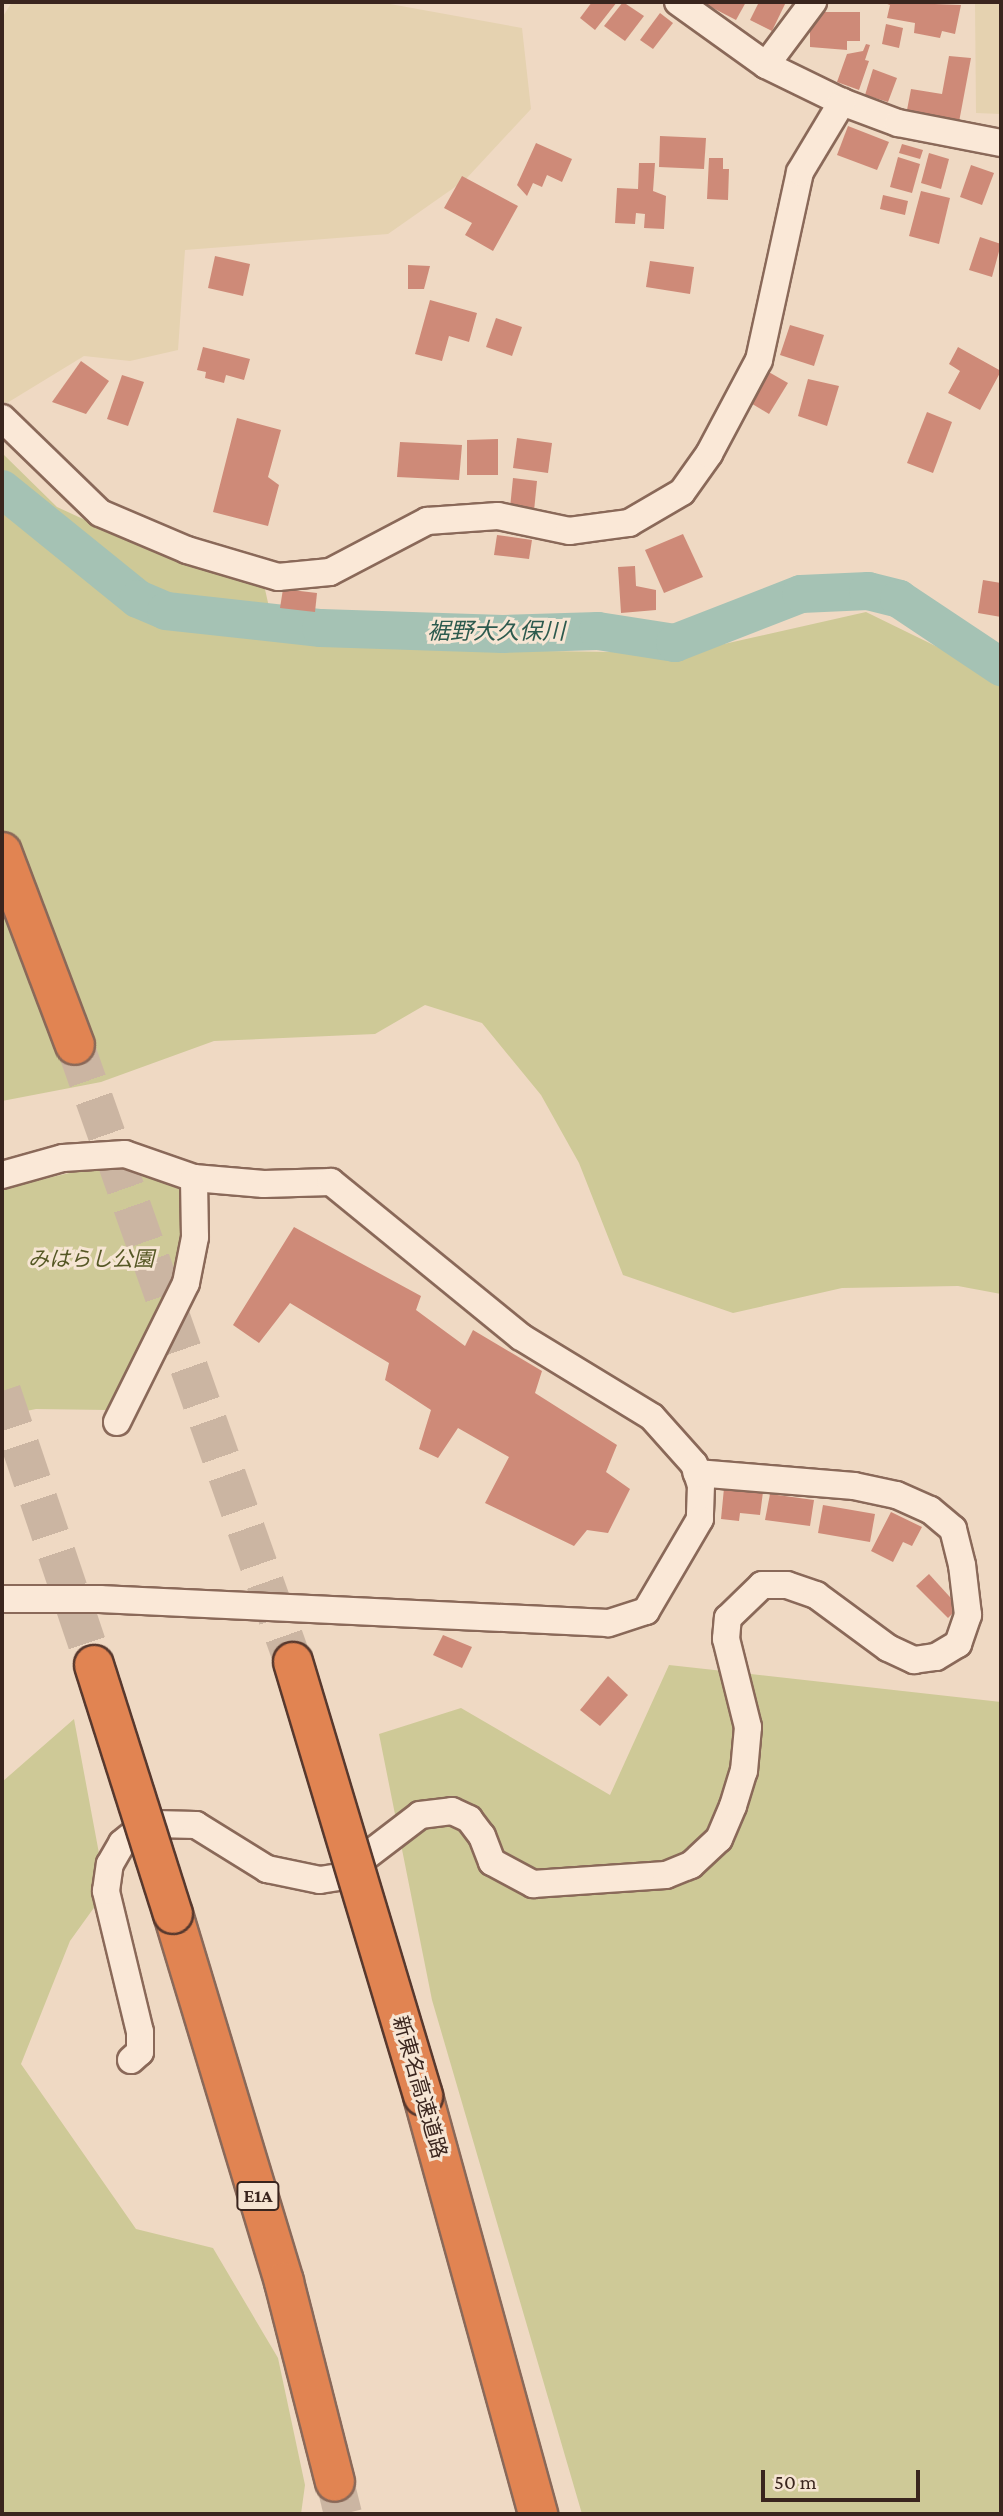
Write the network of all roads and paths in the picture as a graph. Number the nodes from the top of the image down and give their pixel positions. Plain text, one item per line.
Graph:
1 (813, 2) edge
2 (682, 3) edge
3 (766, 65) junction
4 (842, 102) junction
5 (1001, 144) edge
6 (2, 418) edge
7 (2, 852) edge
8 (75, 1045) tunnel mouth
9 (2, 1175) edge
10 (194, 1178) junction
11 (117, 1422) dead end
12 (697, 1473) junction
13 (2, 1600) edge
14 (293, 1662) tunnel mouth
15 (94, 1665) tunnel mouth
16 (131, 2060) dead end
17 (335, 2482) tunnel mouth
18 (538, 2514) edge

1 - 3 street
2 - 3 street
3 - 4 street
4 - 5 street
4 - 6 street
7 - 8 highway
9 - 10 street
10 - 11 street
10 - 12 street
12 - 13 street
12 - 16 street
14 - 18 highway, 新東名高速道路, bridge
15 - 17 highway, E1A, bridge

